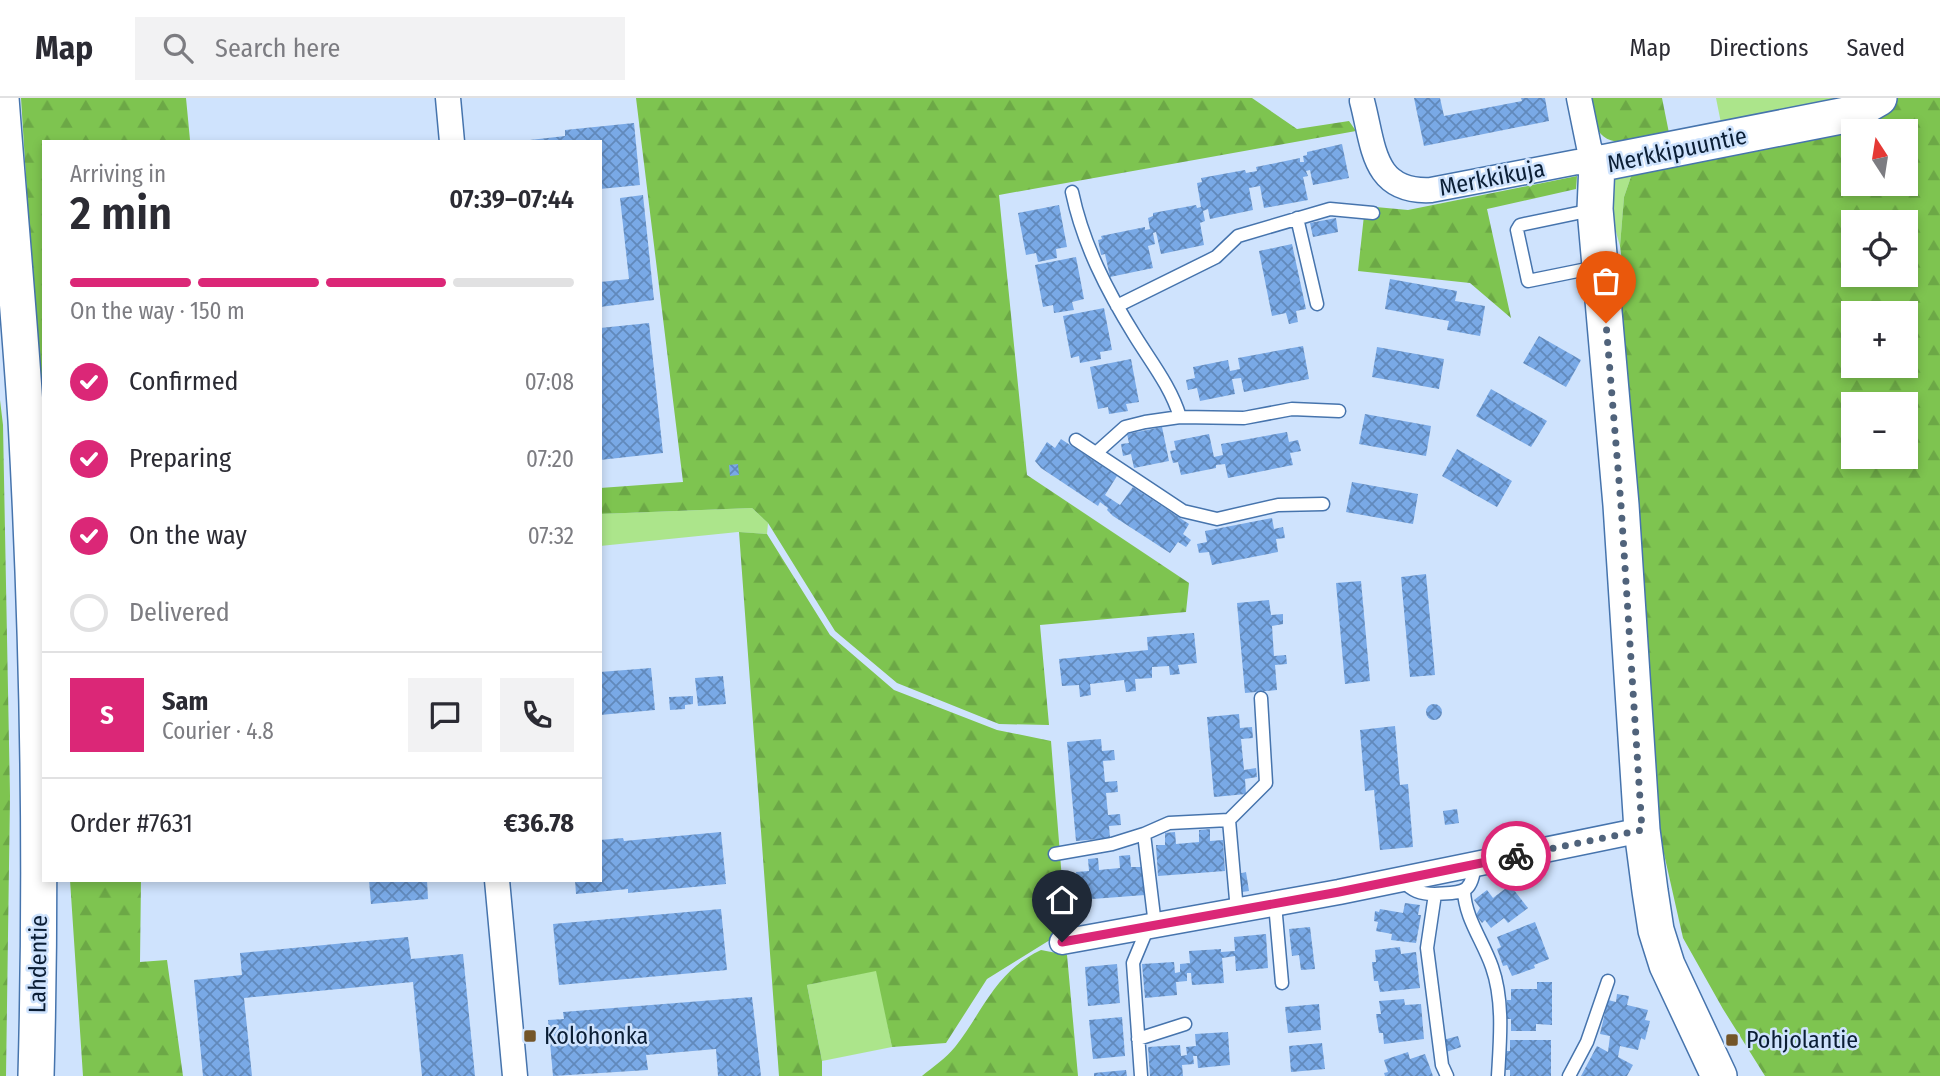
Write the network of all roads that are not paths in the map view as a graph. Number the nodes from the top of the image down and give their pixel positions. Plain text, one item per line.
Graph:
1 (1, 98) edge
2 (448, 98) edge
3 (1579, 98) edge
4 (1879, 98) edge
5 (1362, 101) dead end
6 (452, 140) edge
7 (1597, 164) junction
8 (1072, 192) dead end
9 (1595, 209) junction
10 (1373, 213) dead end
11 (1297, 218) junction
12 (1601, 266) junction
13 (1317, 304) dead end
14 (1117, 306) junction
15 (1339, 411) dead end
16 (1180, 417) junction
17 (1076, 440) dead end
18 (1096, 453) junction
19 (1323, 504) dead end
20 (1261, 698) dead end
21 (1229, 820) junction
22 (1642, 830) junction
23 (1144, 834) junction
24 (1055, 854) dead end
25 (1475, 864) junction
26 (1401, 879) junction
27 (497, 882) edge
28 (1464, 891) junction
29 (1435, 894) junction
30 (1275, 904) junction
31 (1237, 911) junction
32 (1152, 926) junction
33 (1062, 942) dead end
34 (1608, 981) dead end
35 (1282, 983) dead end
36 (1185, 1024) dead end
37 (1138, 1039) junction
38 (36, 1076) edge
39 (515, 1076) edge
40 (1141, 1076) edge
41 (1447, 1076) edge
42 (1498, 1076) edge
43 (1569, 1076) edge
44 (1719, 1076) edge

1 - 38 street, Lahdentie
2 - 6 street
3 - 7 street
4 - 7 street, Merkkipuuntie
5 - 7 street, Merkkikuja
7 - 9 street, Merkkipuuntie
8 - 14 lane
9 - 12 street, Merkkipuuntie
9 - 12 lane
10 - 11 lane
11 - 13 lane
11 - 14 lane
12 - 22 street, Merkkipuuntie
14 - 16 lane
15 - 16 lane
16 - 18 lane
17 - 18 lane
18 - 19 lane
20 - 21 lane
21 - 23 lane
21 - 31 lane
22 - 25 street
22 - 44 street, Merkkipuuntie
23 - 24 lane
23 - 32 lane
25 - 26 street
25 - 28 lane
26 - 29 lane
26 - 30 street
27 - 39 street
28 - 29 lane
28 - 42 lane
29 - 41 lane
30 - 31 street
30 - 35 lane
31 - 32 street
32 - 33 street
32 - 37 lane
34 - 43 lane
36 - 37 lane
37 - 40 lane

